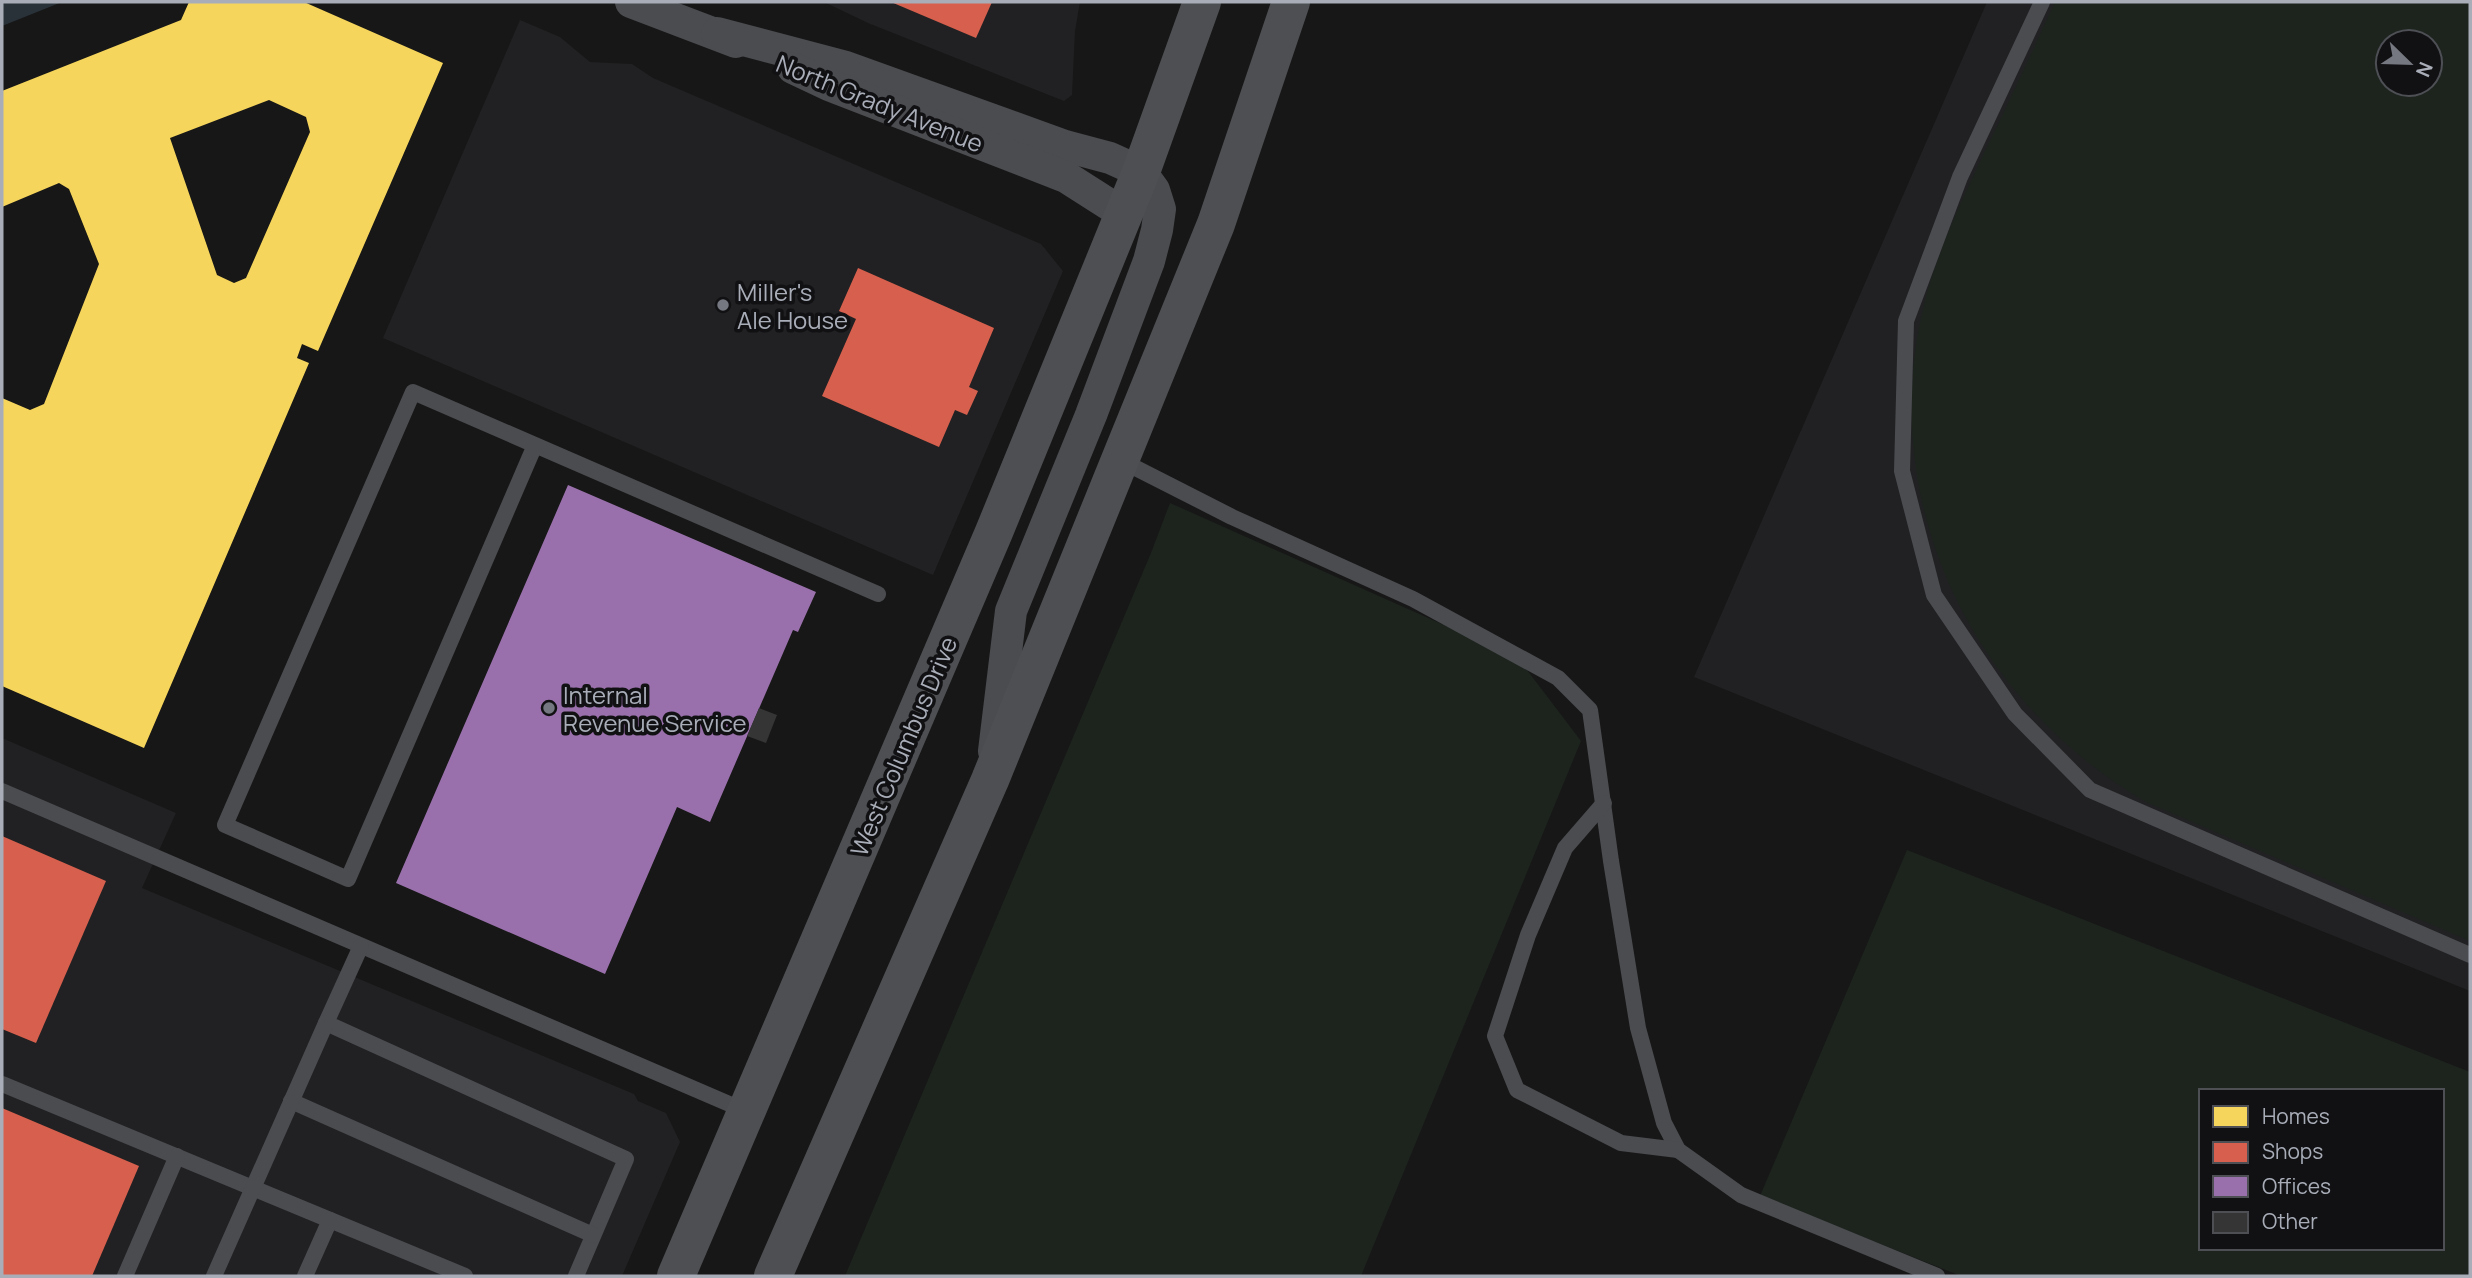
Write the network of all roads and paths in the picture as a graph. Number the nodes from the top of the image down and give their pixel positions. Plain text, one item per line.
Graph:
1 (631, 2) edge
2 (1202, 2) edge
3 (1291, 2) edge
4 (2042, 2) edge
5 (717, 33) junction
6 (1141, 172) junction
7 (1124, 214) junction
8 (536, 445) junction
9 (1121, 460) junction
10 (878, 594) dead end
11 (990, 780) junction
12 (2, 791) edge
13 (1604, 803) junction
14 (361, 946) junction
15 (2470, 955) edge
16 (326, 1023) junction
17 (2, 1084) edge
18 (292, 1101) junction
19 (748, 1112) junction
20 (1678, 1150) junction
21 (177, 1156) junction
22 (253, 1187) junction
23 (330, 1220) junction
24 (593, 1235) junction
25 (125, 1276) edge
26 (214, 1276) edge
27 (305, 1276) edge
28 (465, 1276) edge
29 (576, 1276) edge
30 (677, 1276) edge
31 (773, 1276) edge
32 (1937, 1276) edge

1 - 5 street, North Grady Avenue
2 - 6 main road, West Columbus Drive
3 - 9 main road
4 - 15 lane
5 - 6 street
5 - 7 street, North Grady Avenue
6 - 7 main road, West Columbus Drive
6 - 11 street
7 - 19 main road, West Columbus Drive
8 - 8 lane
8 - 10 lane
9 - 11 main road
9 - 13 lane
11 - 31 main road
12 - 14 lane
13 - 20 lane
13 - 20 lane
14 - 16 lane
14 - 19 lane
16 - 18 lane
16 - 24 lane
17 - 21 lane
18 - 22 lane
18 - 24 lane
19 - 30 main road, West Columbus Drive
20 - 32 lane
21 - 22 lane
21 - 25 lane
22 - 23 lane
22 - 26 lane
23 - 27 lane
23 - 28 lane
24 - 29 lane

